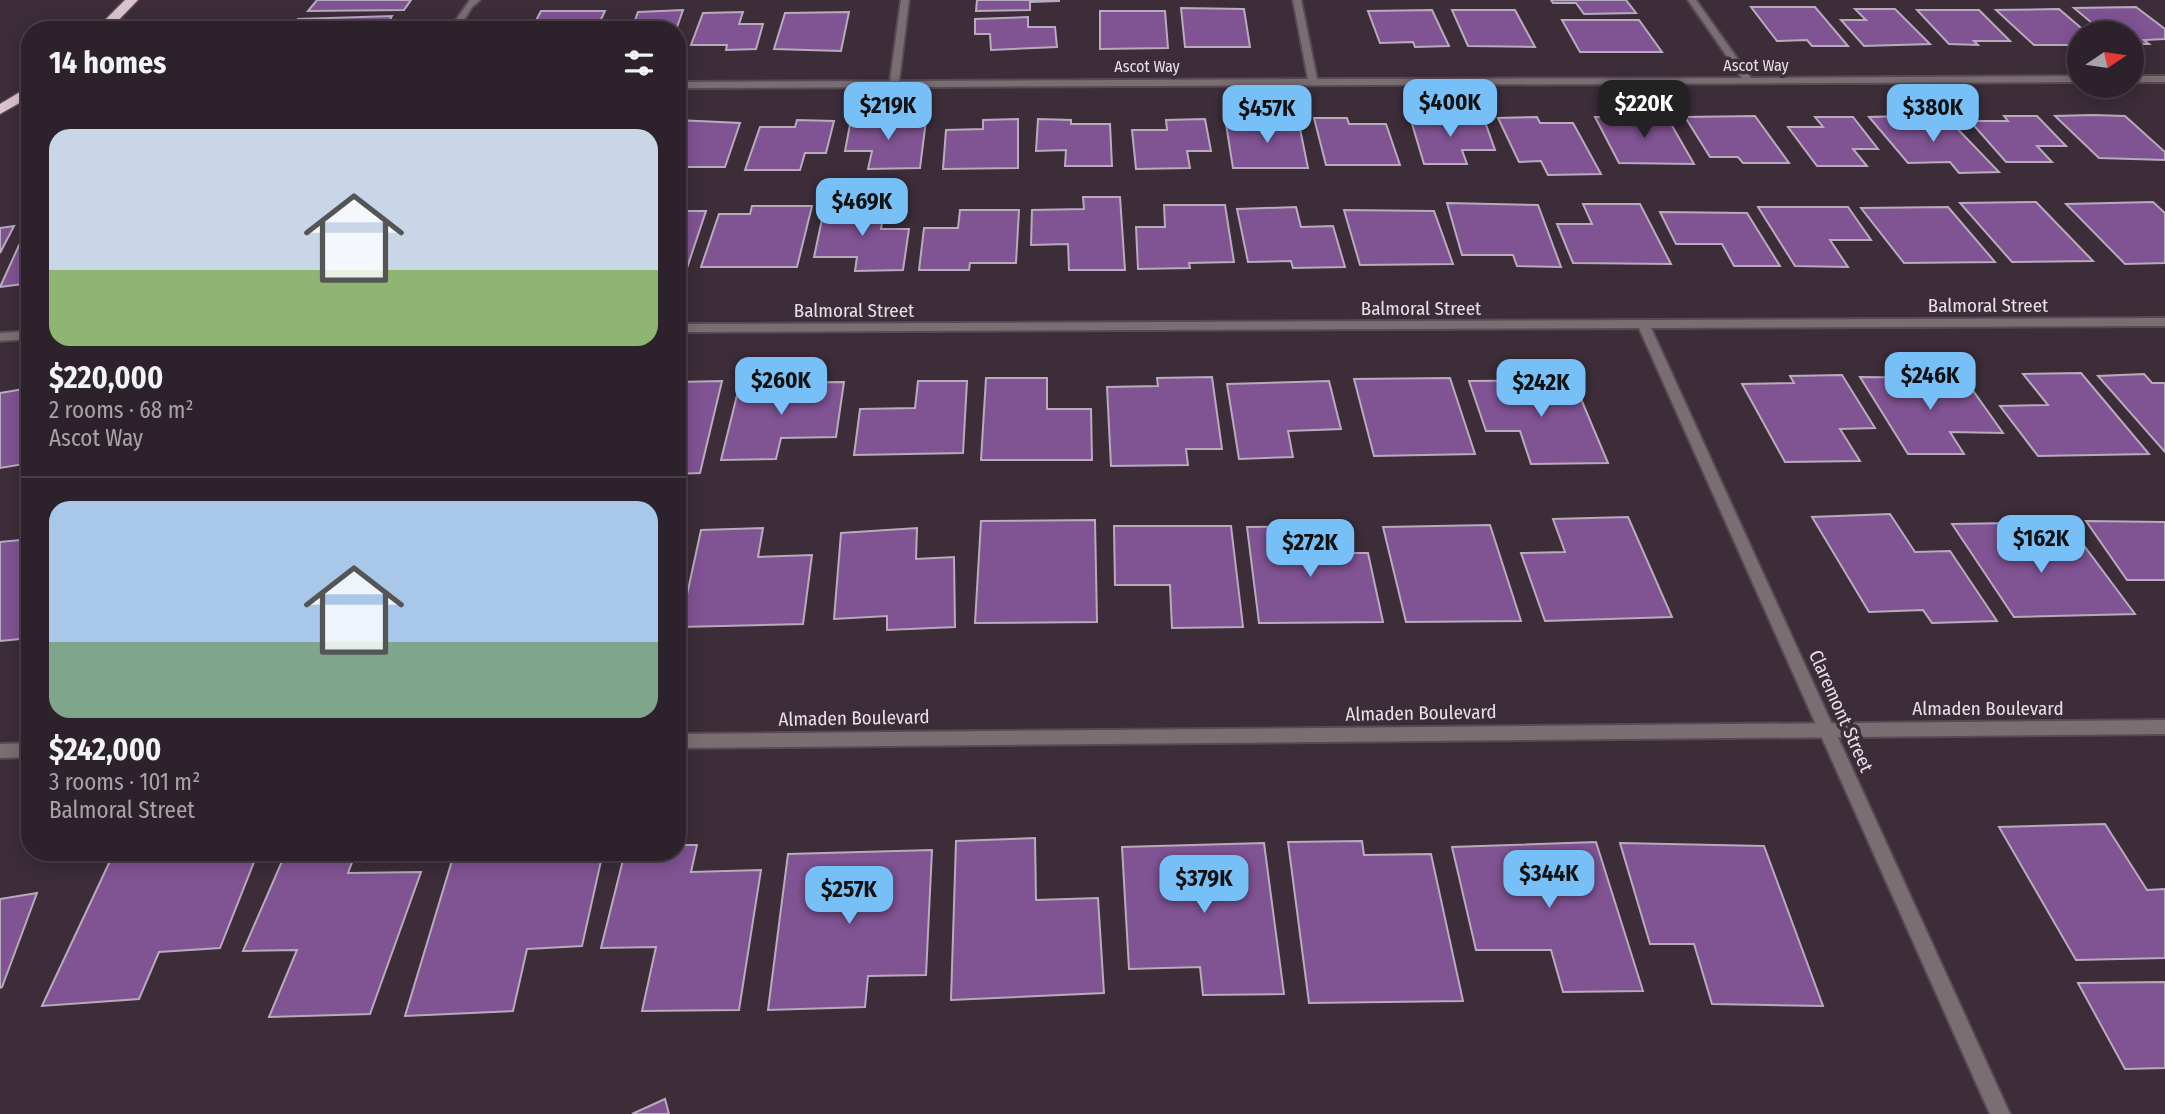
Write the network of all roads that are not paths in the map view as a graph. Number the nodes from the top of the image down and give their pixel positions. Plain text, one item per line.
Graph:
1 (132, 0) edge
2 (477, 0) edge
3 (905, 0) edge
4 (1297, 0) edge
5 (1692, 0) edge
6 (110, 21) edge
7 (459, 21) edge
8 (2067, 79) edge
9 (2144, 79) edge
10 (2165, 79) edge
11 (1748, 80) junction
12 (1313, 81) junction
13 (894, 83) junction
14 (686, 85) edge
15 (21, 96) edge
16 (0, 110) edge
17 (2165, 321) edge
18 (1644, 326) junction
19 (686, 328) edge
20 (21, 336) edge
21 (0, 337) edge
22 (2165, 727) edge
23 (1826, 730) junction
24 (686, 741) edge
25 (21, 750) edge
26 (0, 751) edge
27 (2000, 1114) edge

1 - 6 highway
2 - 7 street
3 - 13 street
4 - 12 street
5 - 11 street
8 - 11 street, Ascot Way
9 - 10 street
11 - 12 street, Ascot Way
12 - 13 street, Ascot Way
13 - 14 street, Ascot Way
15 - 16 highway
17 - 18 street, Balmoral Street
18 - 19 street, Balmoral Street
18 - 23 street, Claremont Street
20 - 21 street
22 - 23 street, Almaden Boulevard
23 - 24 street, Almaden Boulevard
23 - 27 street, Claremont Street
25 - 26 street

